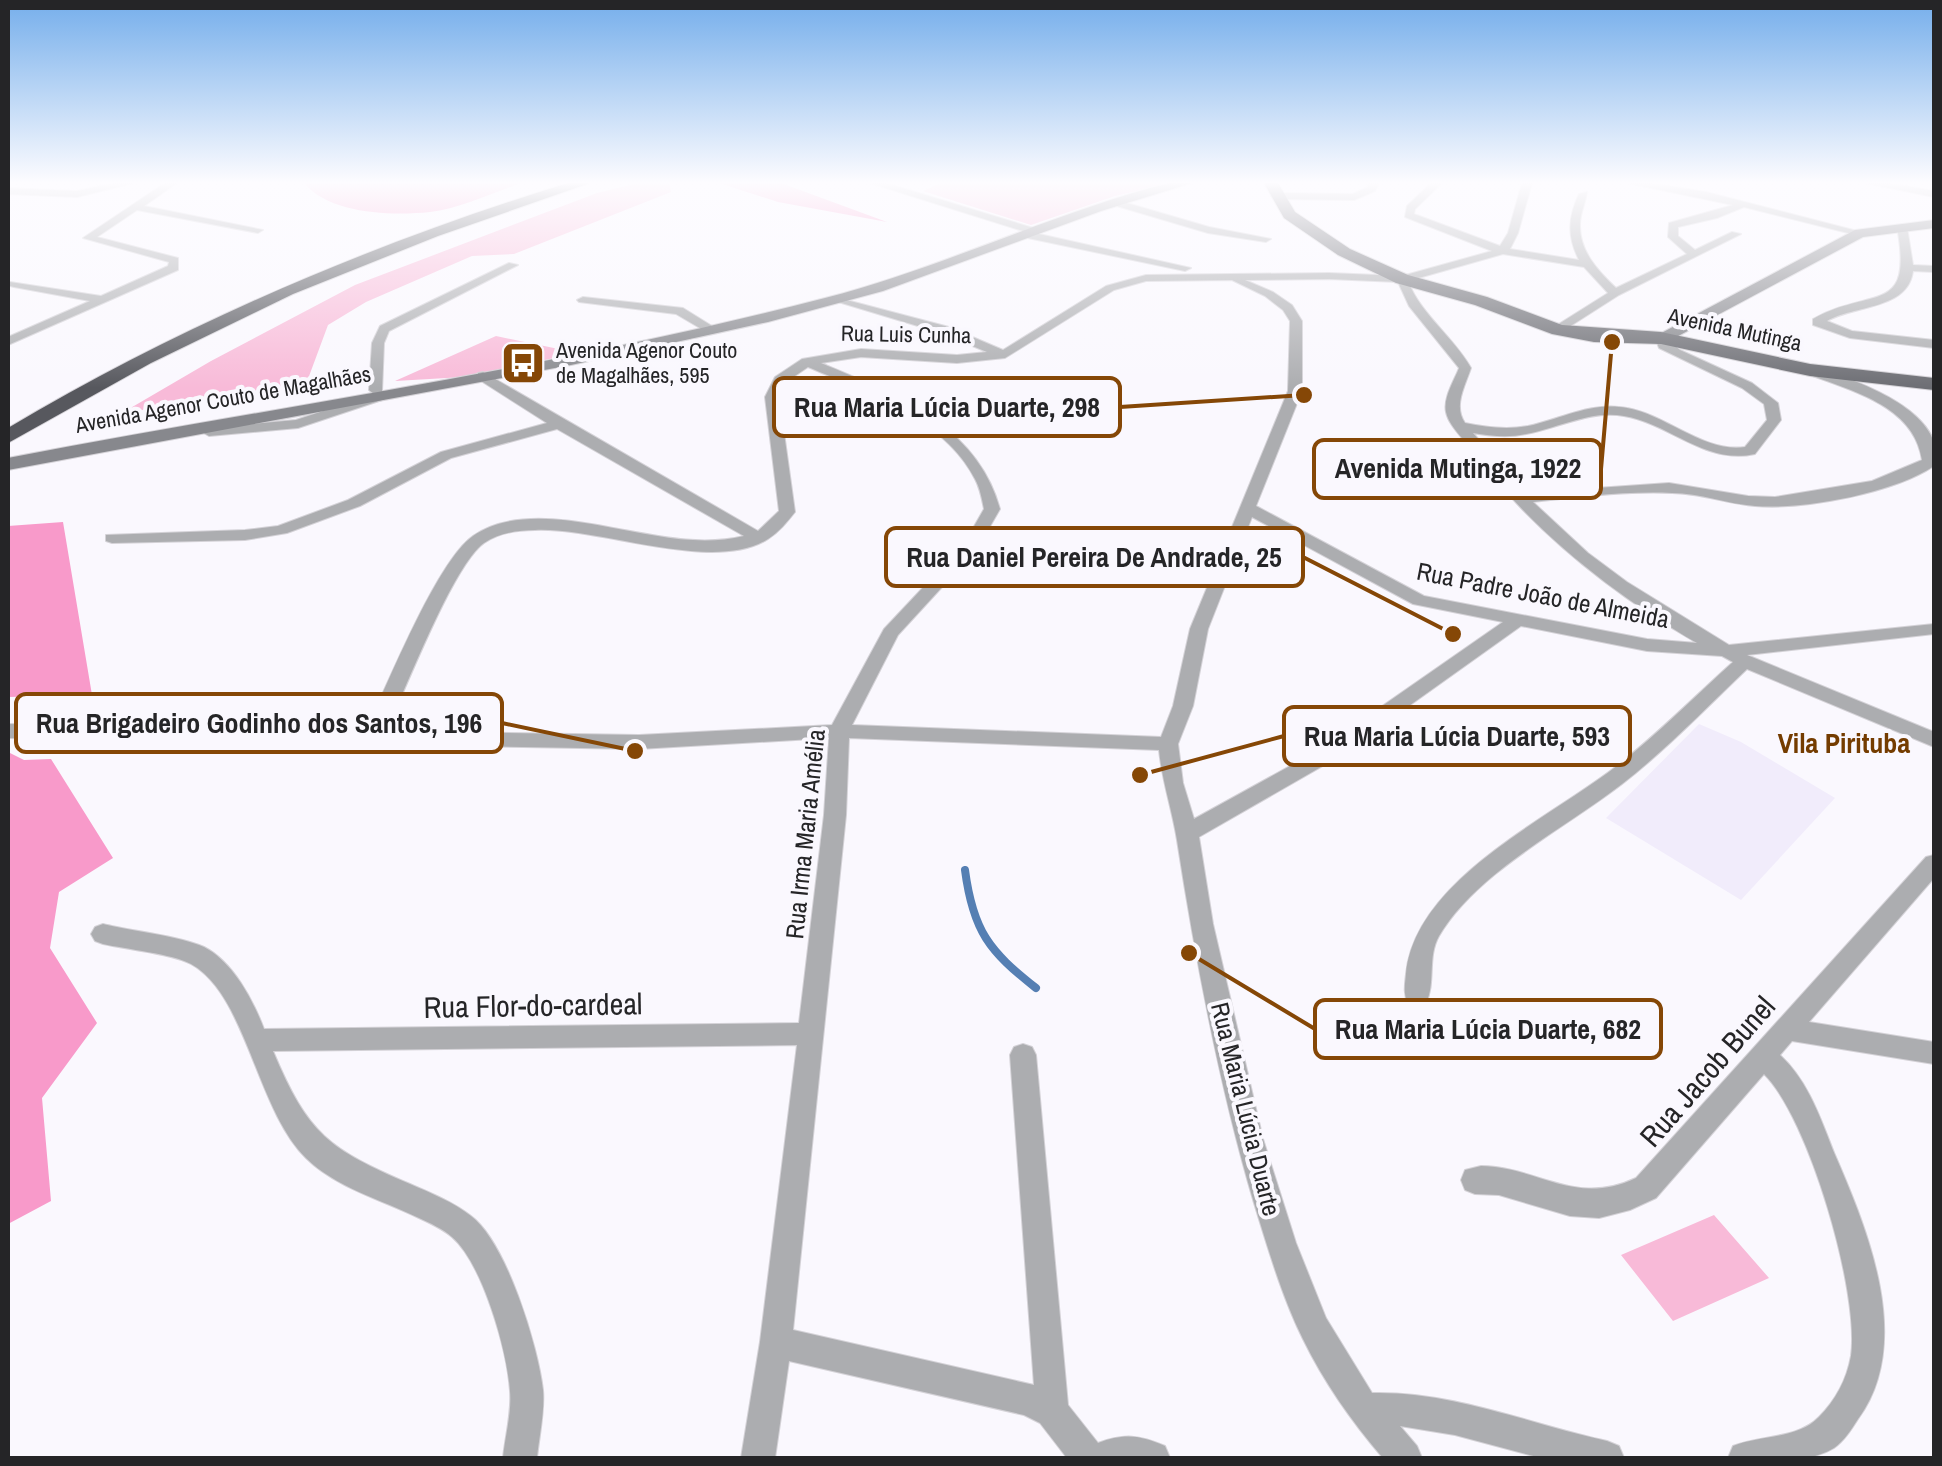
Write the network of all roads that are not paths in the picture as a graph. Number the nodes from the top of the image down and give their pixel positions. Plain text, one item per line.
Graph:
1 (140, 251) edge
2 (349, 251) edge
3 (379, 251) edge
4 (978, 251) edge
5 (1113, 251) edge
6 (1349, 251) edge
7 (1502, 251) edge
8 (1506, 251) edge
9 (1582, 251) edge
10 (1691, 251) edge
11 (1699, 251) edge
12 (1825, 251) edge
13 (1907, 251) edge
14 (1694, 254) junction
15 (1586, 264) junction
16 (512, 266) dead end
17 (1910, 268) junction
18 (1934, 269) edge
19 (1222, 276) junction
20 (1402, 279) junction
21 (14, 284) dead end
22 (1615, 293) junction
23 (103, 299) junction
24 (583, 300) dead end
25 (839, 300) junction
26 (714, 330) junction
27 (1558, 330) junction
28 (1662, 338) junction
29 (8, 340) edge
30 (1934, 344) edge
31 (1004, 354) junction
32 (807, 362) junction
33 (1810, 370) junction
34 (482, 376) junction
35 (1934, 384) edge
36 (381, 392) junction
37 (39, 396) dead end
38 (302, 415) junction
39 (559, 424) junction
40 (1460, 426) junction
41 (209, 432) dead end
42 (139, 436) junction
43 (8, 437) edge
44 (8, 456) edge
45 (8, 464) edge
46 (1522, 498) junction
47 (1250, 509) junction
48 (112, 538) dead end
49 (759, 538) junction
50 (1519, 619) junction
51 (1934, 628) edge
52 (1736, 656) junction
53 (8, 731) edge
54 (839, 731) junction
55 (373, 737) junction
56 (1934, 740) edge
57 (1168, 744) junction
58 (1187, 833) junction
59 (1930, 875) edge
60 (103, 934) dead end
61 (1417, 996) dead end
62 (1786, 1029) junction
63 (811, 1034) junction
64 (256, 1040) junction
65 (1934, 1054) edge
66 (1023, 1055) dead end
67 (1764, 1057) junction
68 (1476, 1180) dead end
69 (776, 1342) junction
70 (1364, 1410) junction
71 (1052, 1411) junction
72 (520, 1458) edge
73 (758, 1458) edge
74 (1088, 1458) edge
75 (1104, 1458) edge
76 (1153, 1458) edge
77 (1405, 1458) edge
78 (1607, 1458) edge
79 (1745, 1458) edge

1 - 23 street
2 - 37 highway
3 - 43 highway
4 - 25 street, Avenida Agenor Couto de Magalhães
5 - 19 street, Rua Maria Lúcia Duarte
6 - 20 main road, Avenida Mutinga
7 - 20 street, Rua Luis Cunha
8 - 15 street
9 - 15 street
10 - 14 street
11 - 14 street
12 - 28 street
13 - 17 street
14 - 22 street
15 - 22 street
16 - 36 street
17 - 18 street
17 - 30 street
19 - 20 street, Rua Luis Cunha
19 - 31 street, Rua Luis Cunha
19 - 47 street, Rua Maria Lúcia Duarte
20 - 27 main road, Avenida Mutinga
20 - 40 street
21 - 23 street
22 - 27 street
23 - 29 street
24 - 26 street
25 - 26 street, Avenida Agenor Couto de Magalhães
25 - 31 street
26 - 34 street, Avenida Agenor Couto de Magalhães
27 - 28 main road, Avenida Mutinga
28 - 33 main road, Avenida Mutinga
28 - 40 street
31 - 32 street, Rua Luis Cunha
32 - 49 street, Rua Luis Cunha
32 - 54 street, Rua Irma Maria Amélia
33 - 35 main road, Avenida Mutinga
33 - 46 street
34 - 36 street, Avenida Agenor Couto de Magalhães
34 - 39 street
36 - 38 street, Avenida Agenor Couto de Magalhães
36 - 42 street, Avenida Agenor Couto de Magalhães
38 - 41 street
38 - 42 street, Avenida Agenor Couto de Magalhães
39 - 48 street
39 - 49 street
40 - 46 street
42 - 44 street, Avenida Agenor Couto de Magalhães
42 - 45 street, Avenida Agenor Couto de Magalhães
46 - 52 street
47 - 50 street, Rua Padre João de Almeida
47 - 57 street, Rua Maria Lúcia Duarte
49 - 55 street
50 - 52 street, Rua Padre João de Almeida
50 - 58 street
51 - 52 street
52 - 56 street
52 - 61 street
53 - 55 street
54 - 55 street
54 - 57 street
54 - 63 street, Rua Irma Maria Amélia
57 - 58 street, Rua Maria Lúcia Duarte
58 - 70 street, Rua Maria Lúcia Duarte
59 - 62 street, Rua Jacob Bunel
60 - 64 street
62 - 65 street
62 - 67 street, Rua Jacob Bunel
63 - 64 street, Rua Flor-do-cardeal
63 - 69 street, Rua Irma Maria Amélia
64 - 72 street
66 - 71 street
67 - 68 street, Rua Jacob Bunel
67 - 79 street
69 - 71 street
69 - 73 street, Rua Irma Maria Amélia
70 - 77 street, Rua Maria Lúcia Duarte
70 - 78 street
71 - 74 street
75 - 76 street

